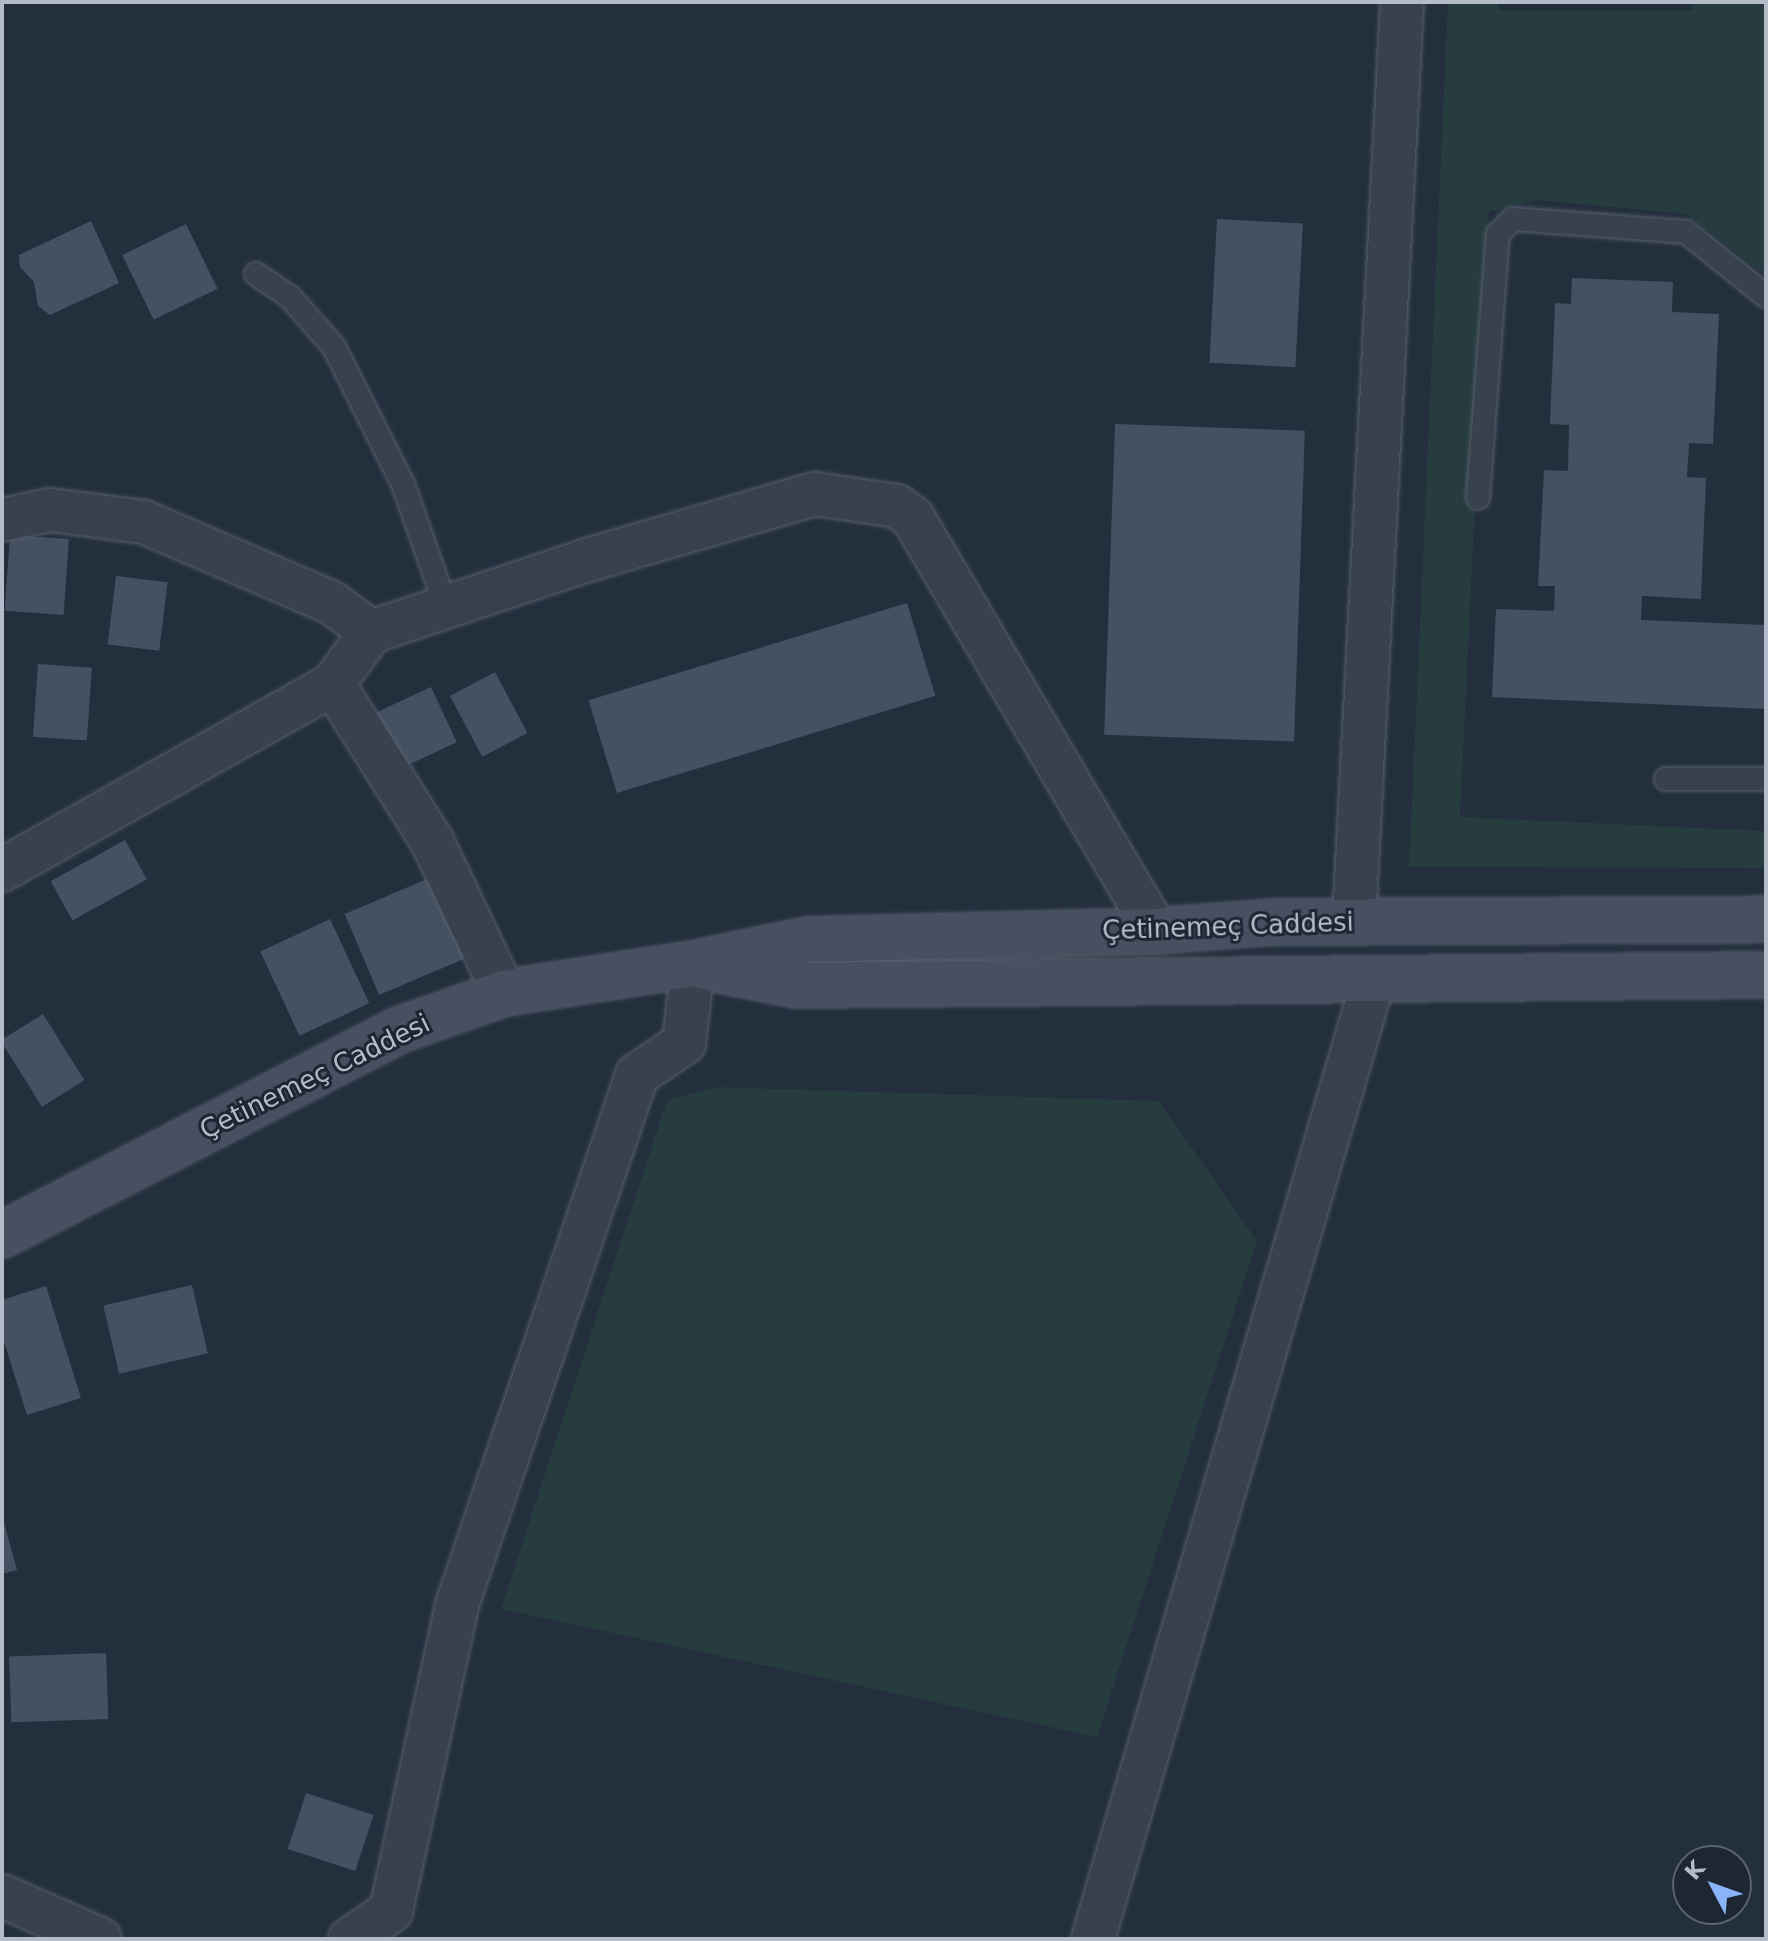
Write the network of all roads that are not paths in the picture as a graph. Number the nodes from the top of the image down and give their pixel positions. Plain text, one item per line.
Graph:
1 (1402, 2) edge
2 (256, 274) dead end
3 (1766, 296) edge
4 (1478, 498) dead end
5 (2, 520) edge
6 (446, 607) junction
7 (371, 632) junction
8 (333, 684) junction
9 (1666, 779) dead end
10 (1766, 779) edge
11 (2, 870) edge
12 (1766, 919) edge
13 (1354, 922) junction
14 (1156, 931) junction
15 (693, 964) junction
16 (1766, 975) edge
17 (1374, 978) junction
18 (504, 993) junction
19 (2, 1235) edge
20 (2, 1896) edge
21 (100, 1939) edge
22 (350, 1939) edge
23 (1093, 1939) edge

1 - 13 street
2 - 6 lane
3 - 4 lane
5 - 7 street
6 - 7 street
6 - 14 street
7 - 8 street
8 - 11 street
8 - 18 street
9 - 10 lane
12 - 13 main road, Çetinemeç Caddesi
13 - 14 main road, Çetinemeç Caddesi
14 - 15 main road, Çetinemeç Caddesi
15 - 17 main road, Çetinemeç Caddesi
15 - 18 main road, Çetinemeç Caddesi
15 - 22 street
16 - 17 main road, Çetinemeç Caddesi
17 - 23 street
18 - 19 main road, Çetinemeç Caddesi
20 - 21 street

